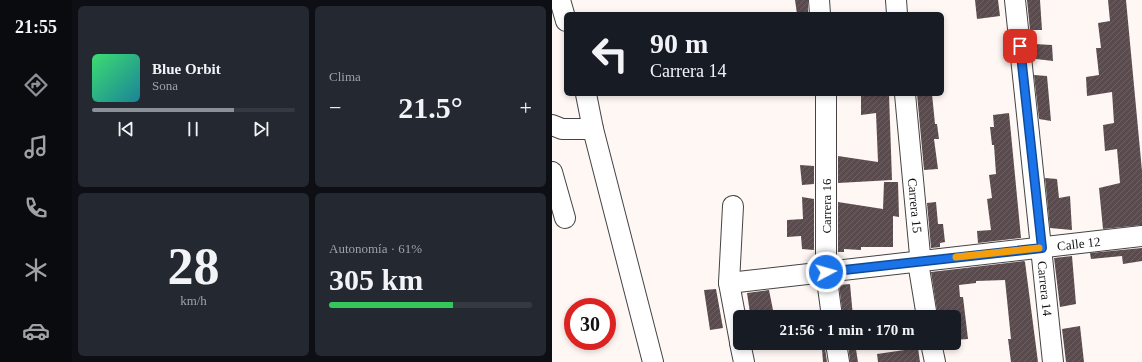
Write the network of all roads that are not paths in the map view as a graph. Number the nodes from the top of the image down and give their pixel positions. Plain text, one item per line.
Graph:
1 (560, 0) edge
2 (819, 0) edge
3 (896, 0) edge
4 (1015, 0) edge
5 (820, 12) edge
6 (897, 12) edge
7 (564, 13) edge
8 (586, 96) edge
9 (826, 96) edge
10 (905, 96) edge
11 (552, 125) edge
12 (594, 130) junction
13 (552, 172) edge
14 (733, 206) dead end
15 (565, 218) dead end
16 (1142, 236) edge
17 (1042, 248) junction
18 (918, 262) junction
19 (826, 272) junction
20 (729, 283) junction
21 (734, 310) edge
22 (831, 310) edge
23 (926, 310) edge
24 (742, 350) edge
25 (837, 350) edge
26 (933, 350) edge
27 (653, 362) edge
28 (744, 362) edge
29 (839, 362) edge
30 (934, 362) edge
31 (1053, 362) edge

1 - 7 street
2 - 5 street
3 - 6 street
4 - 17 street, Carrera 14
8 - 12 street
9 - 19 street, Carrera 16
10 - 18 street, Carrera 15
11 - 12 street
12 - 27 street
13 - 15 street
14 - 20 street
16 - 17 street, Calle 12
17 - 18 street, Calle 12
17 - 31 street, Carrera 14
18 - 19 street, Calle 12
18 - 23 street, Carrera 15
19 - 20 street, Calle 12
19 - 22 street, Carrera 16
20 - 21 street
24 - 28 street
25 - 29 street
26 - 30 street

